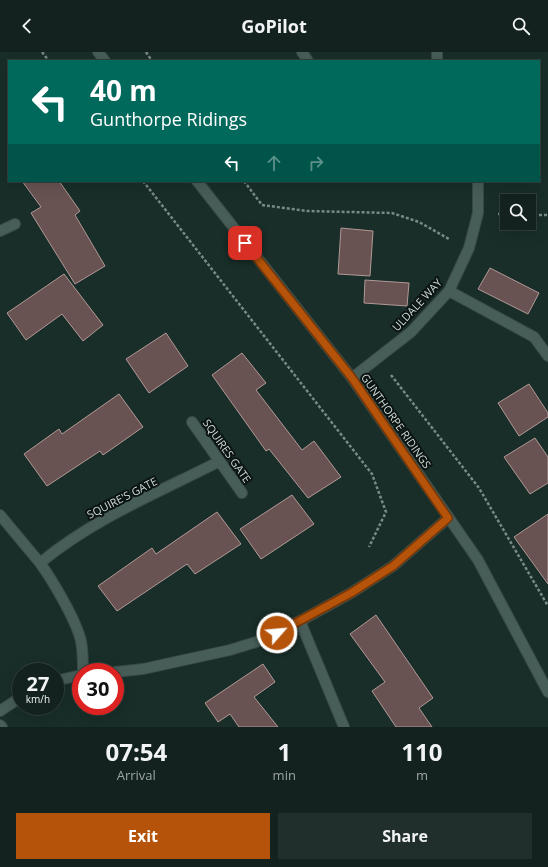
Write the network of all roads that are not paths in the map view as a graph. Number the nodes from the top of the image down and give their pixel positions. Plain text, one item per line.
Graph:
1 (98, 52) edge
2 (104, 60) edge
3 (198, 182) edge
4 (478, 182) edge
5 (15, 224) dead end
6 (0, 231) edge
7 (449, 291) junction
8 (548, 356) edge
9 (352, 378) junction
10 (192, 422) dead end
11 (220, 461) junction
12 (242, 493) dead end
13 (0, 515) edge
14 (448, 518) junction
15 (40, 563) junction
16 (300, 621) junction
17 (82, 663) edge
18 (124, 671) edge
19 (548, 692) edge
20 (12, 703) edge
21 (0, 711) edge
22 (344, 727) edge

1 - 2 street
3 - 9 street, GUNTHORPE RIDINGS
4 - 7 street, ULDALE WAY
5 - 6 street
7 - 8 street
7 - 9 street, ULDALE WAY
9 - 14 street, GUNTHORPE RIDINGS
10 - 11 street, SQUIRES GATE
11 - 12 street, SQUIRES GATE
11 - 15 street, SQUIRE'S GATE
13 - 15 street
14 - 16 street
14 - 19 street, GUNTHORPE RIDINGS
15 - 17 street
16 - 18 street
16 - 22 street
20 - 21 street

